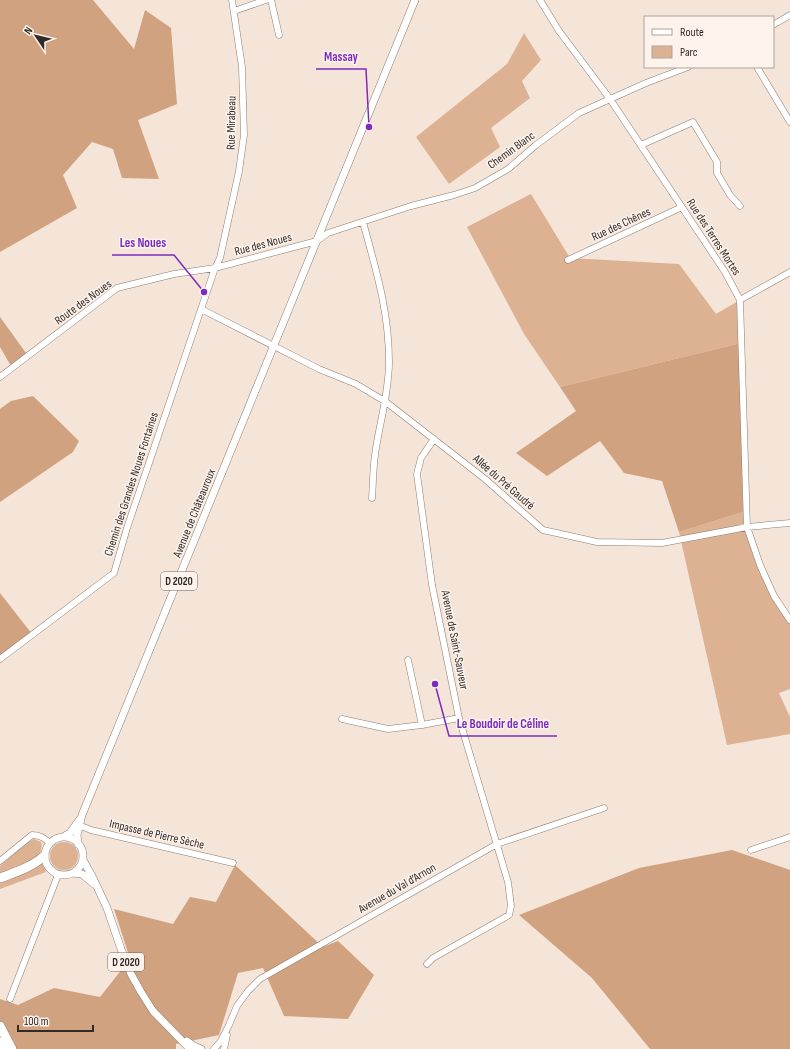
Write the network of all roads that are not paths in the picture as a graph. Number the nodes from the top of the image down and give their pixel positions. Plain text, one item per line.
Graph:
1 (232, 0) edge
2 (266, 0) edge
3 (271, 0) edge
4 (415, 0) edge
5 (540, 0) edge
6 (234, 12) junction
7 (790, 15) edge
8 (774, 24) edge
9 (279, 35) dead end
10 (686, 68) edge
11 (759, 68) edge
12 (610, 99) junction
13 (790, 122) edge
14 (641, 145) junction
15 (740, 206) dead end
16 (682, 207) junction
17 (364, 222) junction
18 (317, 241) junction
19 (568, 260) dead end
20 (215, 268) junction
21 (790, 272) edge
22 (740, 300) junction
23 (201, 309) junction
24 (274, 347) junction
25 (0, 377) edge
26 (386, 402) junction
27 (434, 439) junction
28 (372, 498) dead end
29 (790, 523) edge
30 (747, 527) junction
31 (790, 620) edge
32 (0, 659) edge
33 (408, 660) dead end
34 (459, 718) junction
35 (342, 719) dead end
36 (422, 725) junction
37 (604, 808) dead end
38 (78, 824) junction
39 (63, 837) junction
40 (790, 837) edge
41 (50, 843) junction
42 (78, 844) junction
43 (497, 844) junction
44 (751, 850) dead end
45 (44, 856) junction
46 (0, 860) edge
47 (83, 860) junction
48 (233, 863) dead end
49 (73, 873) junction
50 (58, 875) junction
51 (0, 878) edge
52 (98, 888) junction
53 (427, 964) dead end
54 (10, 999) dead end
55 (229, 1025) junction
56 (0, 1026) edge
57 (170, 1028) junction
58 (0, 1042) edge
59 (4, 1049) edge
60 (12, 1049) edge
61 (190, 1049) edge
62 (201, 1049) edge
63 (214, 1049) edge
64 (224, 1049) edge

1 - 6 street, Rue Mirabeau
2 - 6 street
3 - 9 street
4 - 18 main road, D 2020
5 - 12 street, Rue des Terres Mortes
6 - 20 street, Rue Mirabeau
7 - 8 street
10 - 12 street, Chemin Blanc
11 - 13 street
12 - 14 street, Rue des Terres Mortes
12 - 17 street, Chemin Blanc
14 - 15 street
14 - 16 street, Rue des Terres Mortes
16 - 19 street, Rue des Chênes
16 - 22 street, Rue des Terres Mortes
17 - 18 street, Chemin Blanc
17 - 26 street
18 - 20 street, Rue des Noues
18 - 24 main road, Avenue de Châteauroux / D 2020
20 - 23 street, Chemin des Grandes Noues Fontaines
20 - 25 street, Route des Noues
21 - 22 street
22 - 30 street, Rue des Terres Mortes
23 - 24 street, Allée du Pré Gaudré
23 - 32 street, Chemin des Grandes Noues Fontaines
24 - 26 street, Allée du Pré Gaudré
24 - 38 main road, Avenue de Châteauroux / D 2020
26 - 27 street, Allée du Pré Gaudré
26 - 28 street
27 - 30 street, Allée du Pré Gaudré
27 - 34 street, Avenue de Saint-Sauveur
29 - 30 street, Allée du Pré Gaudré
30 - 31 street, Rue des Terres Mortes
33 - 36 street
34 - 36 street
34 - 43 street, Avenue de Saint-Sauveur
35 - 36 street
37 - 43 street, Avenue du Val d’Arnon
38 - 39 main road, D 2020
38 - 42 main road, D 2020
38 - 48 street, Impasse de Pierre Sèche
39 - 41 main road
39 - 42 main road
40 - 44 street
41 - 45 main road
41 - 46 street
42 - 47 main road
43 - 53 street, Avenue de Saint-Sauveur
43 - 55 street, Avenue du Val d’Arnon
45 - 50 main road
45 - 51 highway
47 - 49 main road
47 - 52 main road, D 2020
49 - 50 main road
49 - 52 main road, D 2020
50 - 54 street
52 - 57 main road, D 2020
55 - 63 street, Avenue du Val d’Arnon
55 - 64 street, Avenue du Val d’Arnon
56 - 60 highway
57 - 61 main road, D 2020
57 - 62 main road, D 2020
58 - 59 highway

